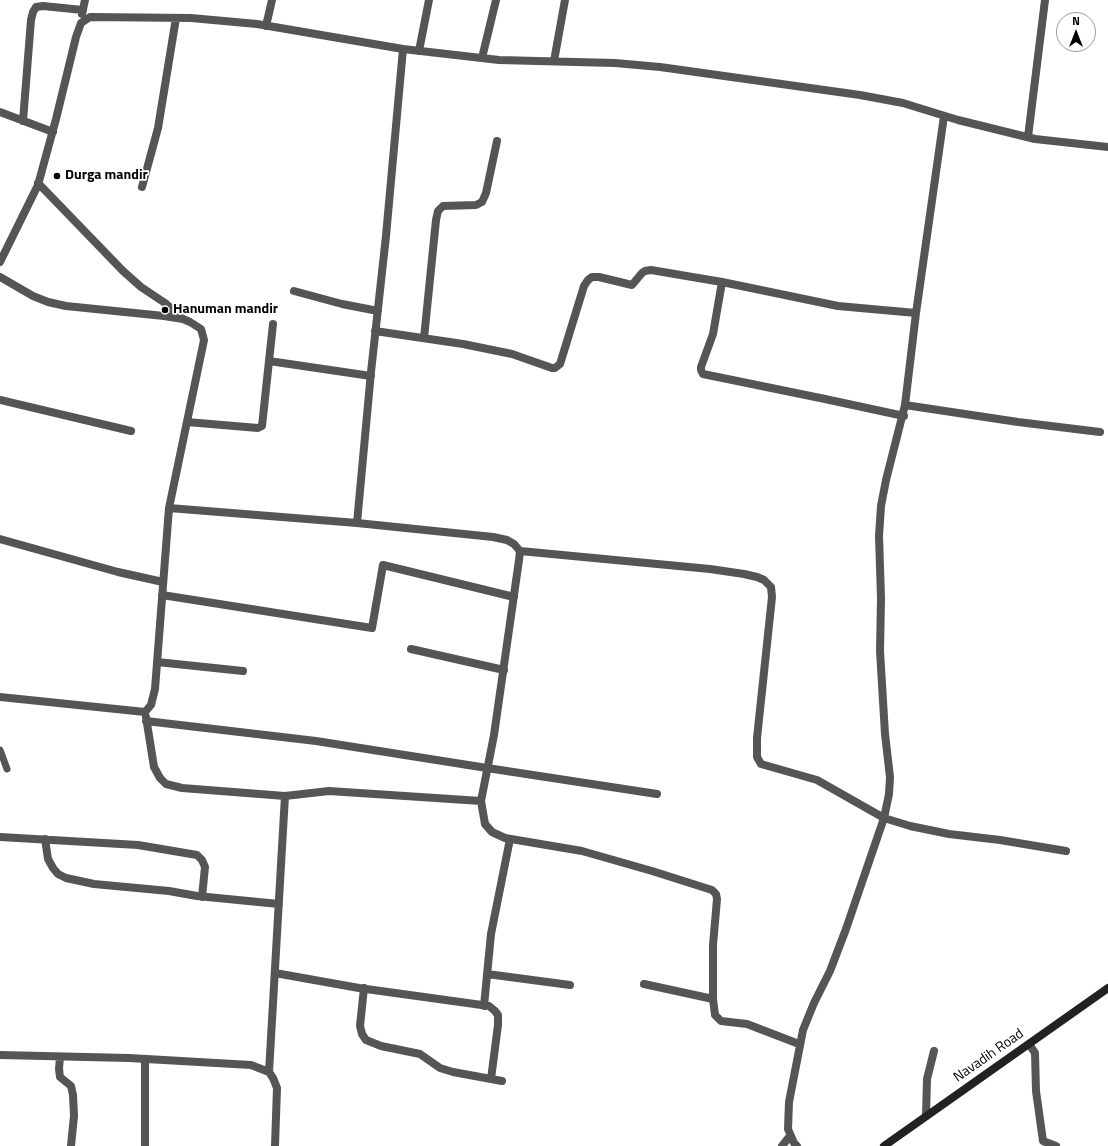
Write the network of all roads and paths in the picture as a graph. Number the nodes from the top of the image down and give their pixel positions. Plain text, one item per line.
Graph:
1 (85, 0) edge
2 (272, 0) edge
3 (429, 0) edge
4 (496, 0) edge
5 (565, 0) edge
6 (1045, 0) edge
7 (83, 10) junction
8 (176, 18) junction
9 (81, 23) junction
10 (266, 26) junction
11 (403, 49) junction
12 (419, 51) junction
13 (482, 58) junction
14 (554, 62) junction
15 (0, 112) edge
16 (944, 116) junction
17 (23, 121) junction
18 (53, 132) junction
19 (1028, 137) junction
20 (497, 141) dead end
21 (1108, 148) edge
22 (38, 183) junction
23 (142, 187) dead end
24 (0, 262) edge
25 (0, 277) edge
26 (722, 282) junction
27 (294, 291) dead end
28 (378, 311) junction
29 (916, 313) junction
30 (183, 319) junction
31 (273, 324) dead end
32 (376, 331) junction
33 (424, 338) junction
34 (269, 361) junction
35 (370, 376) junction
36 (0, 400) edge
37 (905, 405) junction
38 (904, 416) junction
39 (187, 422) junction
40 (131, 431) dead end
41 (1100, 432) dead end
42 (169, 508) junction
43 (357, 523) junction
44 (0, 539) edge
45 (520, 551) junction
46 (163, 582) junction
47 (162, 595) junction
48 (514, 597) junction
49 (411, 649) dead end
50 (157, 662) junction
51 (504, 670) junction
52 (243, 671) dead end
53 (0, 697) edge
54 (145, 712) junction
55 (146, 721) junction
56 (0, 750) edge
57 (487, 768) junction
58 (7, 769) dead end
59 (657, 794) dead end
60 (285, 796) junction
61 (481, 801) junction
62 (884, 818) junction
63 (0, 836) edge
64 (45, 839) junction
65 (510, 839) junction
66 (1066, 851) dead end
67 (202, 897) junction
68 (279, 904) junction
69 (275, 973) junction
70 (487, 974) junction
71 (644, 984) dead end
72 (570, 985) dead end
73 (364, 988) junction
74 (1108, 988) edge
75 (713, 999) junction
76 (484, 1006) junction
77 (799, 1044) junction
78 (1029, 1044) junction
79 (934, 1051) dead end
80 (0, 1055) edge
81 (60, 1057) junction
82 (144, 1059) junction
83 (269, 1072) junction
84 (491, 1079) junction
85 (502, 1080) dead end
86 (926, 1116) junction
87 (790, 1136) junction
88 (71, 1146) edge
89 (145, 1146) edge
90 (275, 1146) edge
91 (782, 1146) edge
92 (797, 1146) edge
93 (884, 1146) edge
94 (1056, 1146) edge

1 - 7 street
2 - 10 street
3 - 12 street
4 - 13 street
5 - 14 street
6 - 19 street
7 - 9 street
7 - 17 street
8 - 9 street
8 - 10 street
8 - 23 street
9 - 18 street
10 - 11 street
11 - 12 street
11 - 28 street
12 - 13 street
13 - 14 street
14 - 16 street
15 - 17 street
16 - 19 street
16 - 29 street
17 - 18 street
18 - 22 street
19 - 21 street
20 - 33 street
22 - 24 street
22 - 30 street
25 - 30 street
26 - 29 street
26 - 33 street
26 - 38 street
27 - 28 street
28 - 32 street
29 - 37 street
30 - 39 street
31 - 34 street
32 - 33 street
32 - 35 street
34 - 35 street
34 - 39 street
35 - 43 street
36 - 40 street
37 - 38 street
37 - 41 street
38 - 62 street
39 - 42 street
42 - 43 street
42 - 46 street
43 - 45 street
44 - 46 street
45 - 48 street
45 - 62 street
46 - 47 street
47 - 48 street
47 - 50 street
48 - 51 street
49 - 51 street
50 - 52 street
50 - 54 street
51 - 57 street
53 - 54 street
54 - 55 street
55 - 57 street
55 - 60 street
56 - 58 lane
57 - 59 street
57 - 61 street
60 - 61 street
60 - 68 street
61 - 65 street
62 - 66 street
62 - 77 street
63 - 64 street
64 - 67 street
64 - 67 street
65 - 70 street
65 - 75 street
67 - 68 street
68 - 69 street
69 - 73 street
69 - 83 street
70 - 72 street
70 - 76 street
71 - 75 street
73 - 76 street
73 - 84 street
74 - 78 main road, Navadih Road
75 - 77 street
76 - 84 street
77 - 87 street
78 - 86 main road, Navadih Road
78 - 94 street
79 - 86 street
80 - 81 street
81 - 82 street
81 - 88 street
82 - 83 street
82 - 89 street
83 - 90 street
84 - 85 street
86 - 93 main road, Navadih Road
87 - 91 street
87 - 92 street

